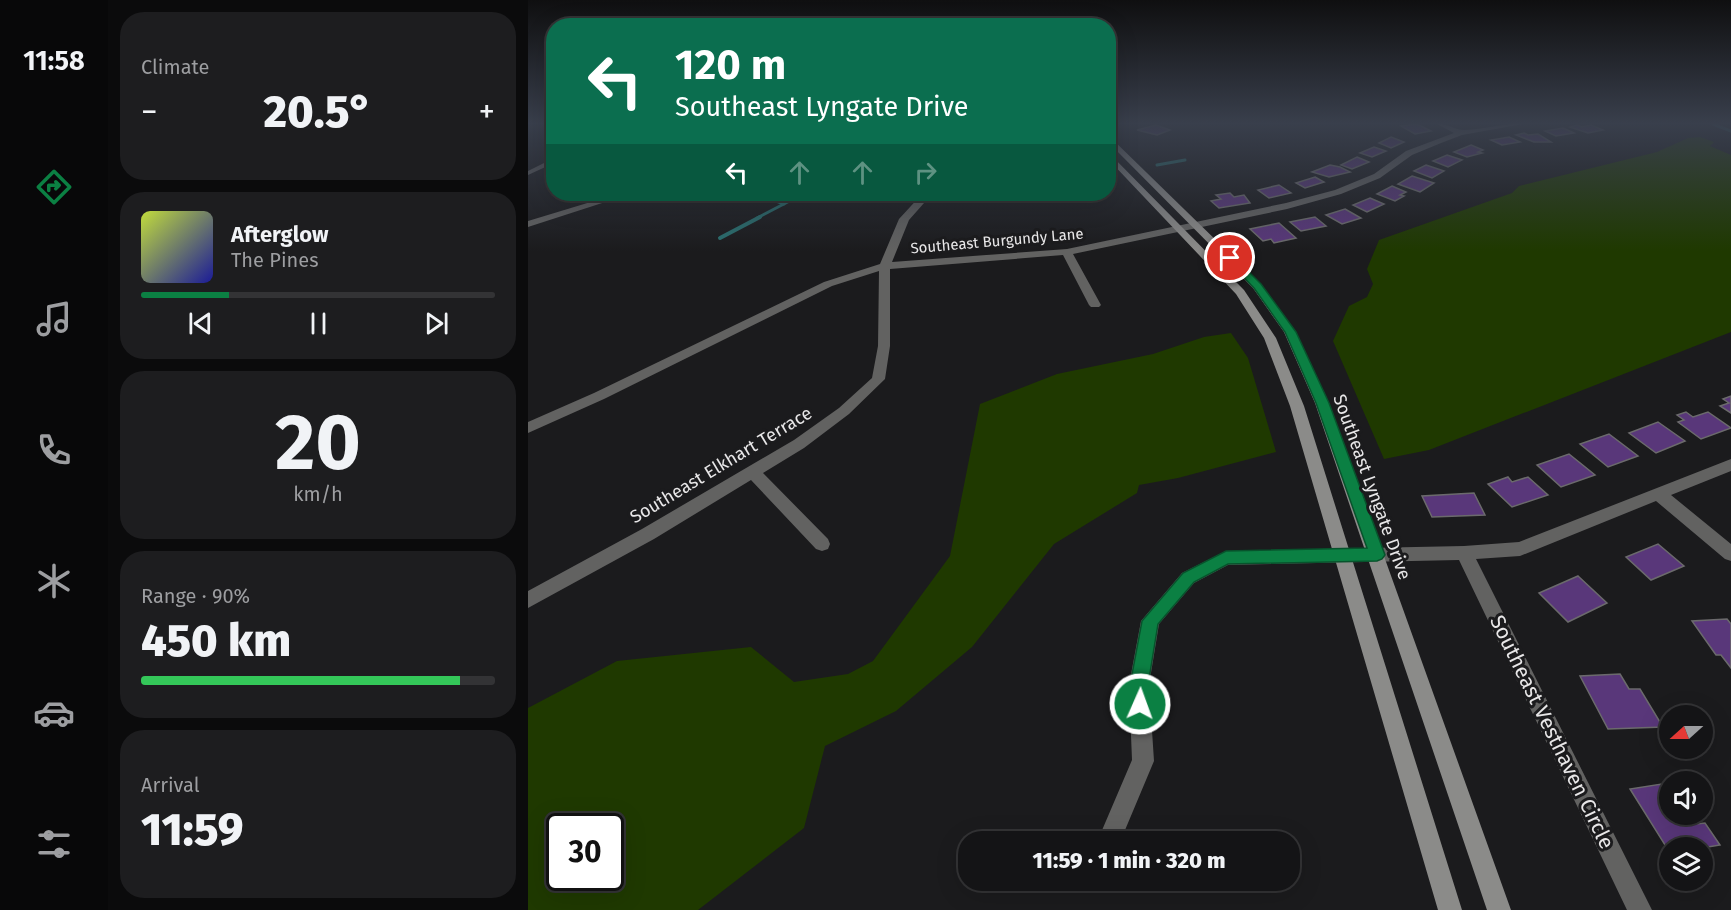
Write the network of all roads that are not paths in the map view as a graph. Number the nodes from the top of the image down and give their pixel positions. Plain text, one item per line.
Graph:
1 (1120, 166) edge
2 (1138, 166) edge
3 (1390, 166) edge
4 (602, 201) edge
5 (921, 201) edge
6 (528, 224) edge
7 (1198, 226) junction
8 (1181, 230) junction
9 (1067, 252) junction
10 (885, 266) junction
11 (1095, 305) dead end
12 (528, 428) edge
13 (1731, 465) edge
14 (753, 472) junction
15 (1658, 494) junction
16 (822, 544) dead end
17 (1464, 553) junction
18 (1731, 554) edge
19 (1342, 555) junction
20 (1377, 555) junction
21 (528, 600) edge
22 (1112, 831) edge
23 (1450, 910) edge
24 (1499, 910) edge
25 (1640, 910) edge

1 - 8 street
2 - 7 street, Southeast Lyngate Drive
3 - 7 street, Southeast Burgundy Lane
4 - 6 street
5 - 10 street, Southeast Elkhart Terrace
7 - 8 street, Southeast Burgundy Lane
7 - 20 street, Southeast Lyngate Drive
8 - 9 street, Southeast Burgundy Lane
8 - 19 street
9 - 10 street, Southeast Burgundy Lane
9 - 11 street
10 - 12 street, Southeast Burgundy Lane
10 - 14 street, Southeast Elkhart Terrace
13 - 15 street
14 - 16 street
14 - 21 street, Southeast Elkhart Terrace
15 - 17 street
15 - 18 street
17 - 20 street
17 - 25 street, Southeast Vesthaven Circle
19 - 20 street
19 - 22 street
19 - 23 street
20 - 24 street, Southeast Lyngate Drive

